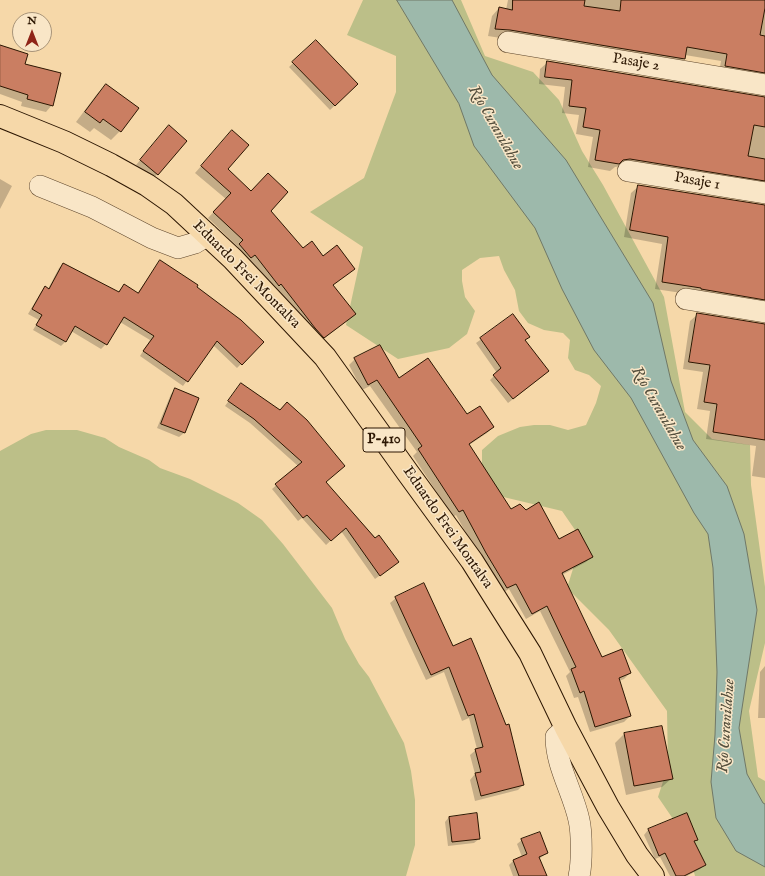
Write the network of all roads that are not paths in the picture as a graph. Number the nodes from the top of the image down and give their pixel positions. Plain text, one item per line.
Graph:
1 (508, 42) dead end
2 (765, 85) edge
3 (0, 116) edge
4 (628, 170) dead end
5 (40, 186) dead end
6 (765, 194) edge
7 (208, 235) junction
8 (686, 299) dead end
9 (765, 312) edge
10 (566, 728) junction
11 (579, 876) edge
12 (653, 876) edge

1 - 2 street, Pasaje 2
3 - 7 main road, Eduardo Frei Montalva / P-410
4 - 6 street, Pasaje 1
5 - 7 street
7 - 10 main road, Eduardo Frei Montalva / P-410
8 - 9 street
10 - 11 street
10 - 12 main road, Eduardo Frei Montalva / P-410

